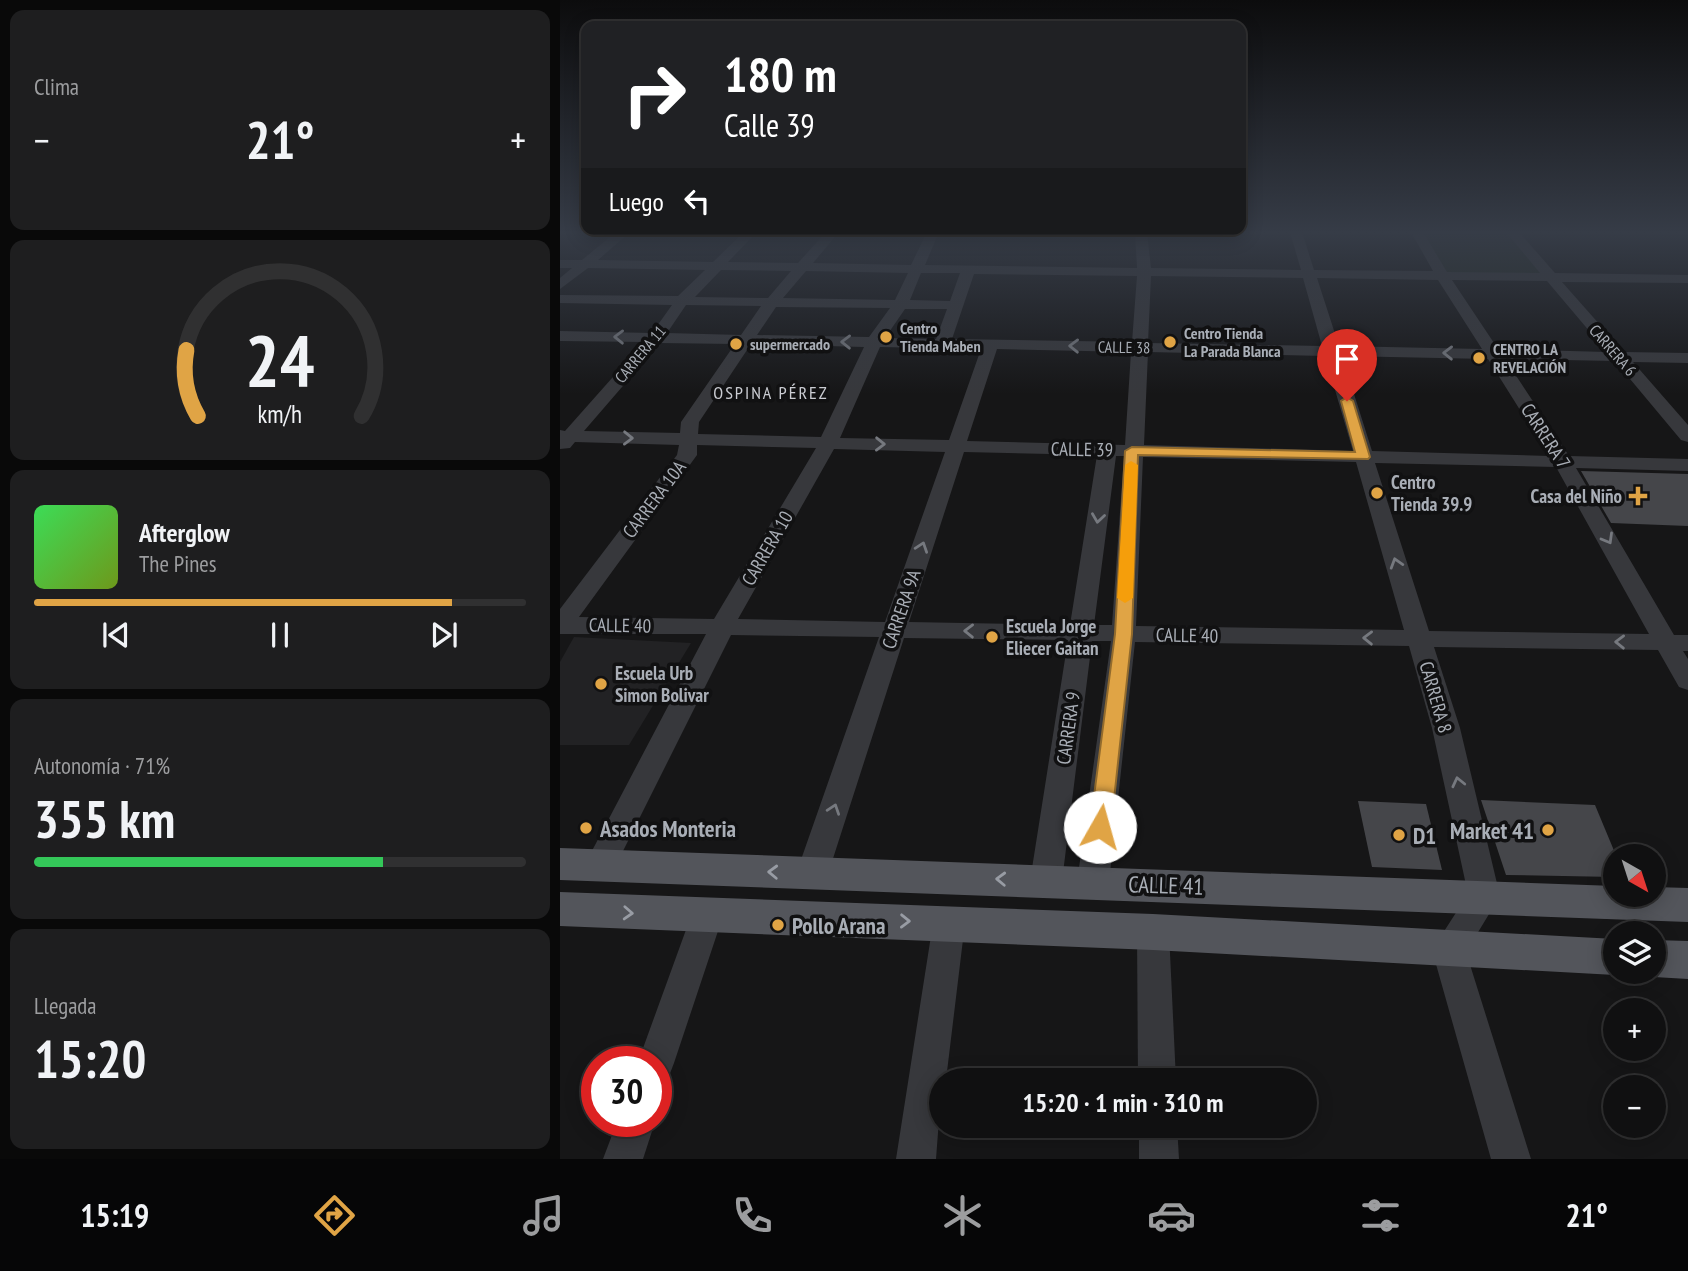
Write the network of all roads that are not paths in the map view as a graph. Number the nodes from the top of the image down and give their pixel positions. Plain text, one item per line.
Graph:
1 (698, 286) edge
2 (787, 286) edge
3 (910, 286) edge
4 (962, 286) edge
5 (1143, 286) edge
6 (1312, 286) edge
7 (1449, 286) edge
8 (1558, 286) edge
9 (560, 299) edge
10 (682, 301) junction
11 (771, 304) junction
12 (900, 305) junction
13 (954, 305) junction
14 (560, 336) edge
15 (656, 338) junction
16 (748, 340) junction
17 (874, 342) junction
18 (942, 344) junction
19 (990, 345) junction
20 (1139, 347) junction
21 (1332, 351) junction
22 (1492, 354) junction
23 (1619, 357) junction
24 (1688, 358) edge
25 (1688, 436) edge
26 (563, 440) edge
27 (689, 440) junction
28 (828, 443) junction
29 (956, 446) junction
30 (1120, 450) junction
31 (1363, 457) junction
32 (1563, 462) junction
33 (1688, 465) edge
34 (560, 625) edge
35 (724, 627) junction
36 (894, 630) junction
37 (1082, 633) junction
38 (1124, 634) junction
39 (1419, 639) junction
40 (1678, 643) edge
41 (1688, 681) edge
42 (560, 864) edge
43 (600, 866) junction
44 (812, 874) junction
45 (1046, 881) junction
46 (1093, 882) junction
47 (1484, 896) junction
48 (1688, 905) edge
49 (560, 909) edge
50 (707, 916) junction
51 (949, 923) junction
52 (1153, 932) junction
53 (1449, 950) junction
54 (1603, 956) edge
55 (1666, 959) edge
56 (1688, 960) edge
57 (662, 1046) edge
58 (1157, 1068) edge
59 (631, 1137) edge
60 (1158, 1138) edge
61 (623, 1159) edge
62 (916, 1159) edge
63 (1159, 1159) edge
64 (1511, 1159) edge

1 - 10 street, CARRERA 11
2 - 11 street, CARRERA 10A
3 - 12 street, CARRERA 10
4 - 13 street
5 - 20 street, CARRERA 9
6 - 21 street, CARRERA 8
7 - 22 street, CARRERA 7
8 - 23 street, CARRERA 6
9 - 10 street
10 - 11 street
10 - 15 street, CARRERA 11
11 - 12 street
11 - 16 street, CARRERA 10A
12 - 13 street
12 - 17 street, CARRERA 10
13 - 18 street
15 -> 14 street, CALLE 38
15 - 16 street, CALLE 38
15 - 26 street, CARRERA 11
17 -> 16 street, CALLE 38
16 - 27 street, CARRERA 10A
17 - 18 street, CALLE 38
17 - 28 street, CARRERA 10
18 - 19 street, CALLE 38
20 -> 19 street, CALLE 38
19 - 29 street, CARRERA 9A
20 - 21 street, CALLE 38
20 - 30 street, CARRERA 9
22 -> 21 street, CALLE 38
21 - 31 street, CARRERA 8
22 - 23 street, CALLE 38
22 - 32 street, CARRERA 7
23 - 24 street, CALLE 38
23 - 25 street, CARRERA 6
26 -> 27 street, CALLE 39
27 - 28 street, CALLE 39
27 - 34 street, CARRERA 10A
28 -> 29 street, CALLE 39
28 - 35 street, CARRERA 10
29 - 30 street, CALLE 39
36 -> 29 street, CARRERA 9A
30 - 31 street, CALLE 39
30 -> 37 street, CARRERA 9
30 - 38 street, CARRERA 9
31 - 32 street, CALLE 39
39 -> 31 street, CARRERA 8
32 - 33 street, CALLE 39
32 -> 40 street, CARRERA 7
34 - 35 street, CALLE 40
35 - 36 street, CALLE 40
35 - 43 street, CARRERA 10
37 -> 36 street, CALLE 40
44 -> 36 street, CARRERA 9A
37 - 38 street, CALLE 40
37 - 45 street, CARRERA 9
39 -> 38 street, CALLE 40
38 - 46 street, CARRERA 9
40 -> 39 street, CALLE 40
47 -> 39 street, CARRERA 8
40 - 41 street, CARRERA 7
42 - 43 main road, CALLE 41
44 -> 43 main road, CALLE 41
45 -> 44 main road, CALLE 41
45 - 46 main road, CALLE 41
46 - 47 main road, CALLE 41
47 - 48 main road, CALLE 41
47 - 53 street
49 -> 50 main road
50 -> 51 main road
50 - 57 street
51 - 52 main road
51 - 62 street
52 - 53 main road
52 - 58 street
53 - 54 main road
53 - 64 street
55 - 56 main road
59 - 61 street
60 - 63 street

